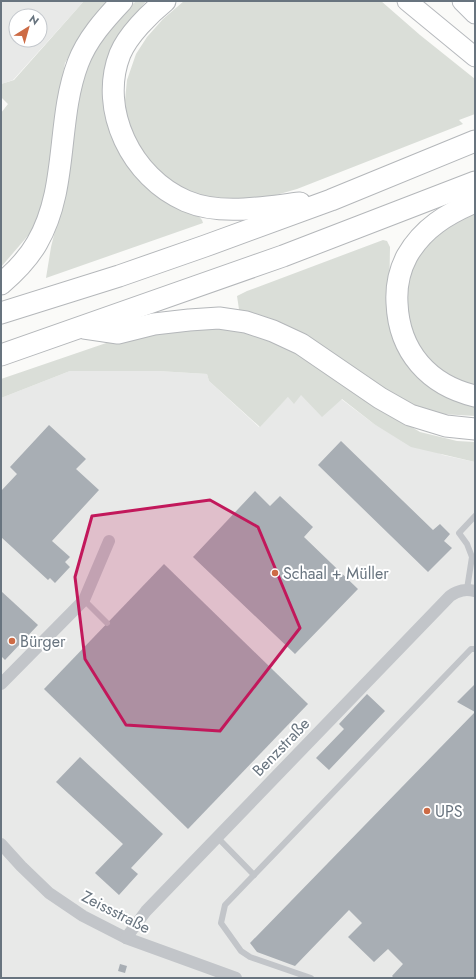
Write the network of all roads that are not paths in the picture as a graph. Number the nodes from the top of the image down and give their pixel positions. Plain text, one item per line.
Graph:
1 (122, 1) edge
2 (165, 1) edge
3 (407, 1) edge
4 (462, 1) edge
5 (475, 14) edge
6 (475, 57) edge
7 (475, 141) edge
8 (475, 182) edge
9 (331, 200) junction
10 (475, 202) edge
11 (1, 284) edge
12 (1, 313) edge
13 (81, 327) junction
14 (1, 355) edge
15 (475, 396) edge
16 (475, 429) edge
17 (475, 516) edge
18 (109, 541) dead end
19 (471, 590) edge
20 (84, 600) junction
21 (107, 623) dead end
22 (475, 650) edge
23 (1, 684) edge
24 (216, 837) junction
25 (1, 844) edge
26 (254, 875) junction
27 (126, 938) junction
28 (236, 978) edge
29 (311, 978) edge

1 - 11 highway
2 - 9 highway
3 - 6 main road
4 - 5 main road
7 - 9 highway
8 - 13 highway
9 - 12 highway
10 - 15 highway
13 - 14 highway
13 - 16 highway
17 - 19 lane
18 - 20 street
19 - 24 street, Benzstraße
20 - 21 lane
20 - 23 street
22 - 26 lane
24 - 26 lane
24 - 27 street, Benzstraße
25 - 27 street, Zeissstraße
26 - 29 lane
27 - 28 street, Zeissstraße

